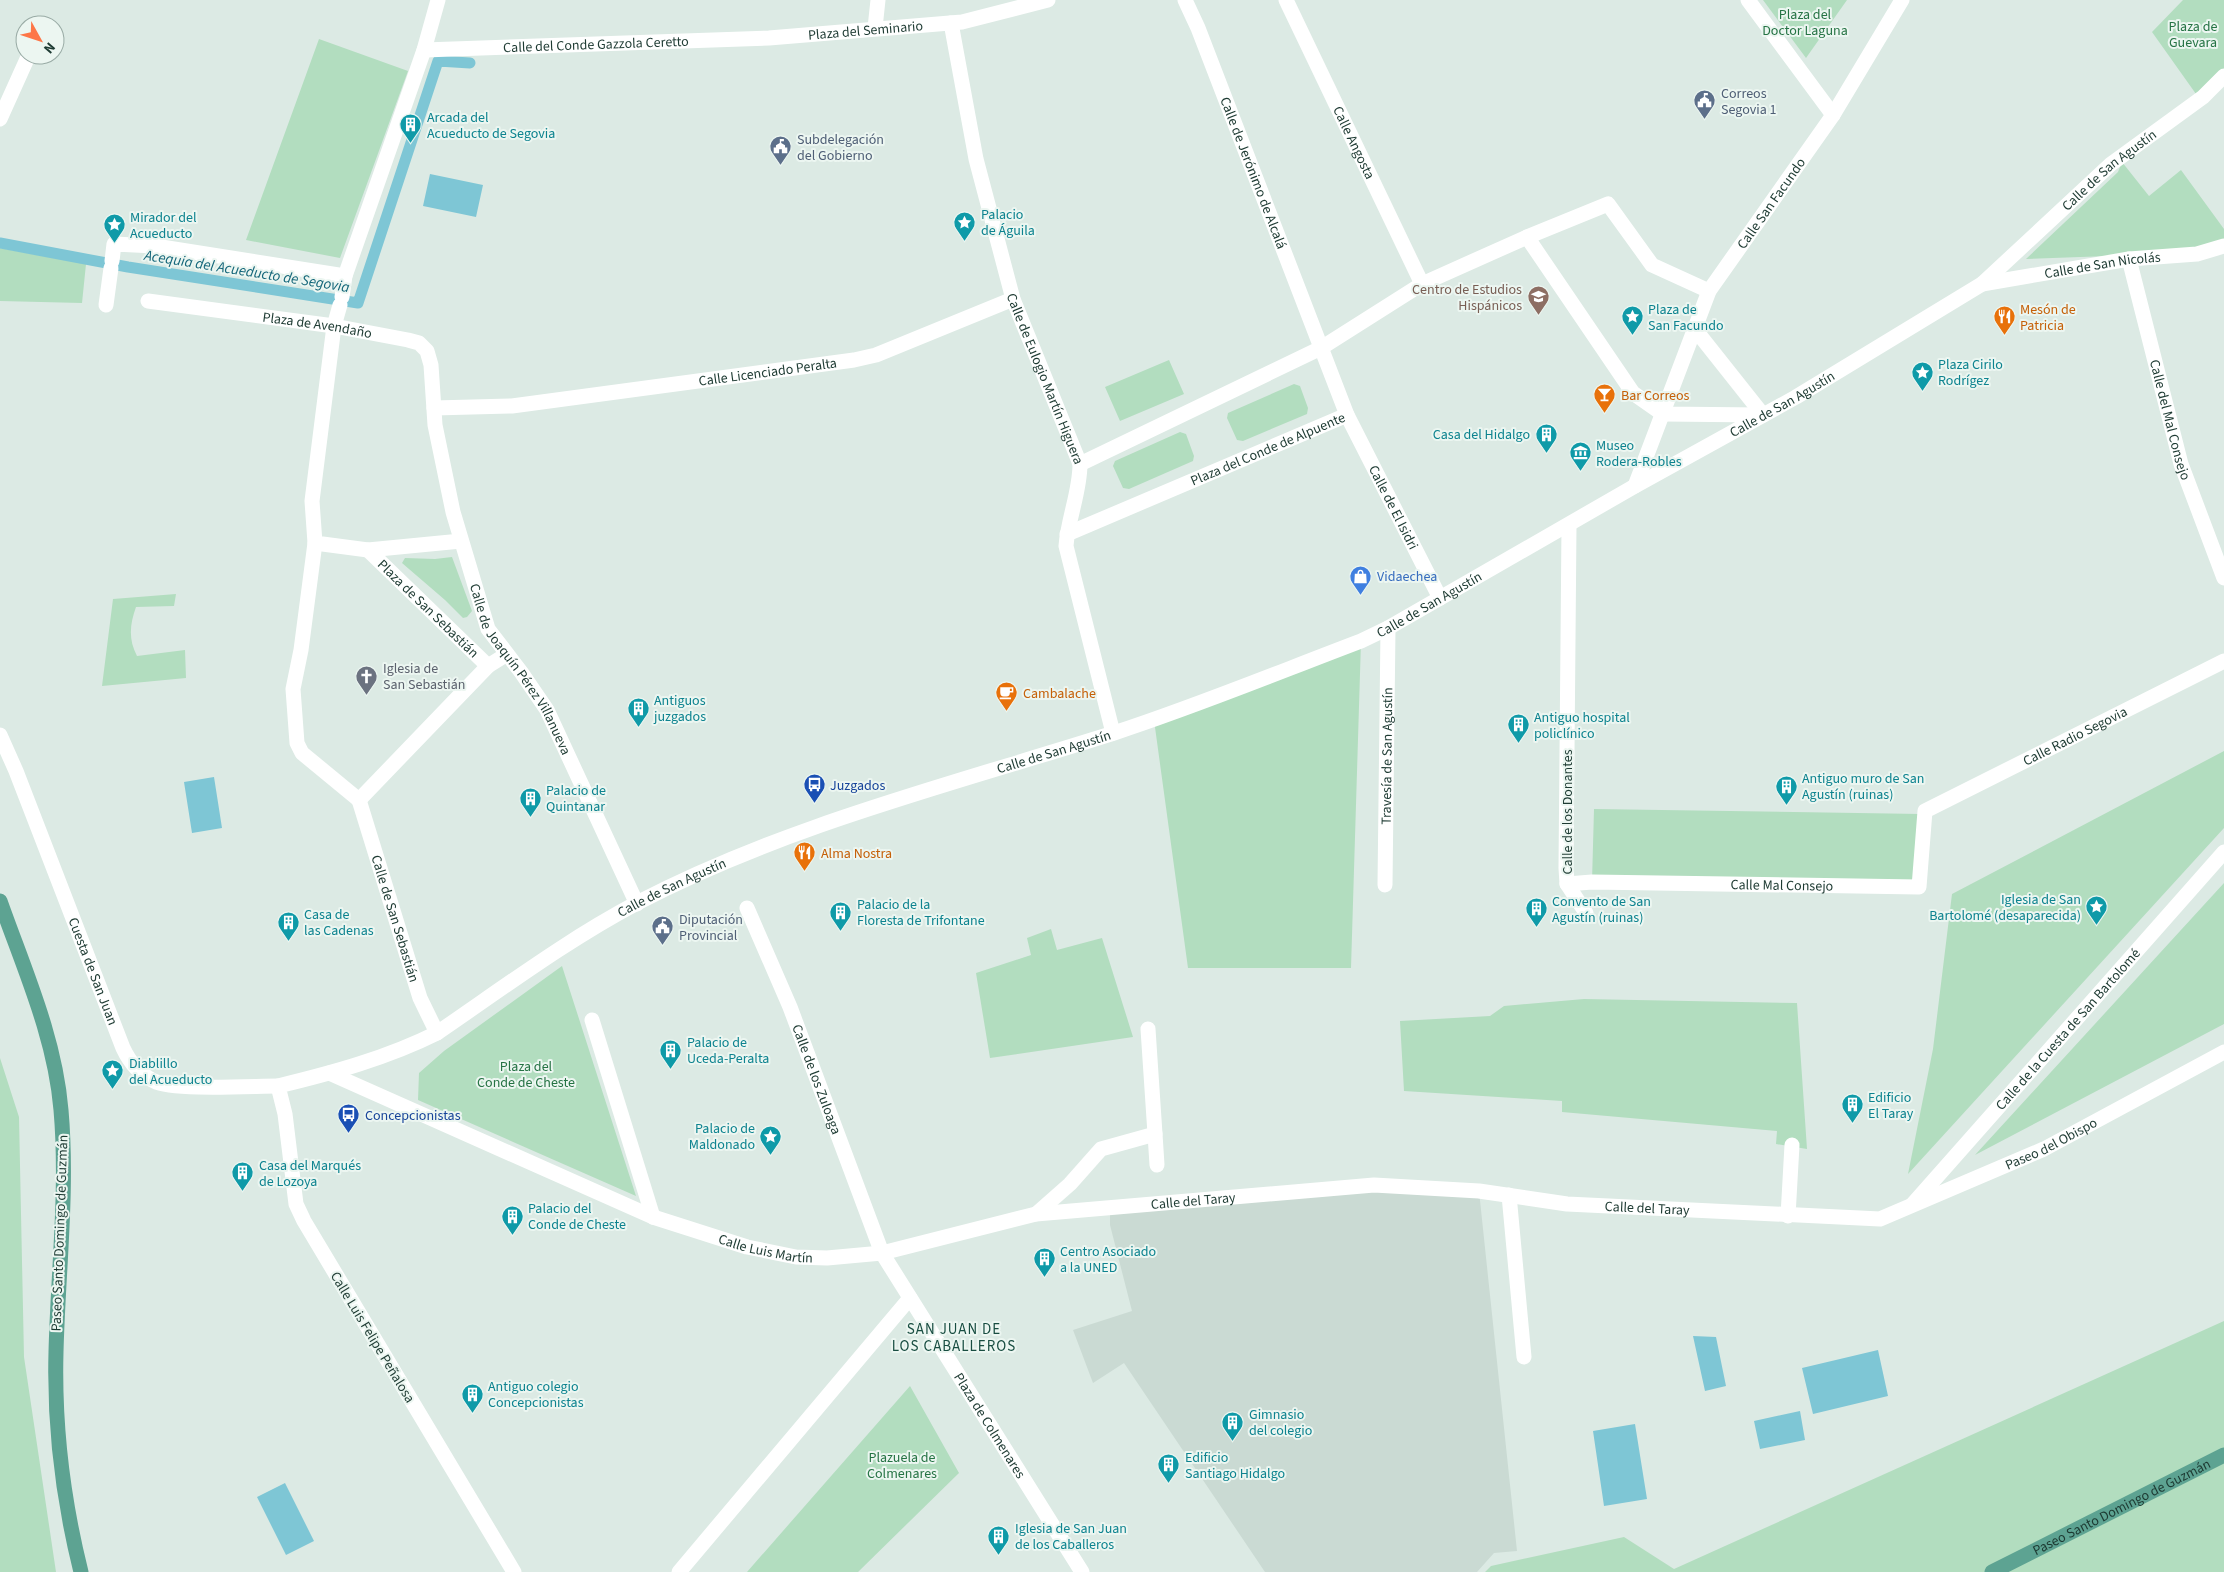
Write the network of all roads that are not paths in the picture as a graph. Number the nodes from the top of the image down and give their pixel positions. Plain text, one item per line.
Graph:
1 (438, 0) edge
2 (878, 0) edge
3 (1048, 0) edge
4 (1185, 0) edge
5 (1286, 0) edge
6 (1748, 0) edge
7 (1902, 0) edge
8 (957, 22) junction
9 (875, 28) junction
10 (769, 38) joint
11 (424, 50) junction
12 (24, 65) edge
13 (2224, 76) edge
14 (1833, 115) junction
15 (0, 119) edge
16 (1527, 237) junction
17 (2224, 246) edge
18 (2129, 259) junction
19 (345, 276) junction
20 (1422, 284) junction
21 (1982, 284) junction
22 (1709, 291) junction
23 (1013, 299) junction
24 (148, 301) dead end
25 (106, 305) dead end
26 (334, 326) junction
27 (1694, 328) junction
28 (1321, 348) junction
29 (434, 408) junction
30 (1662, 414) junction
31 (1347, 415) junction
32 (1763, 415) junction
33 (435, 425) joint
34 (1080, 464) junction
35 (1635, 486) junction
36 (1569, 525) junction
37 (1067, 534) junction
38 (461, 541) junction
39 (315, 543) junction
40 (368, 550) junction
41 (2224, 578) edge
42 (1440, 598) junction
43 (1388, 628) junction
44 (507, 654) junction
45 (2224, 662) edge
46 (488, 666) junction
47 (1114, 733) junction
48 (0, 736) edge
49 (359, 800) junction
50 (1925, 811) joint
51 (2224, 852) edge
52 (1567, 884) junction
53 (1385, 885) dead end
54 (0, 901) edge
55 (637, 904) junction
56 (747, 908) dead end
57 (1586, 913) dead end
58 (592, 1020) dead end
59 (1148, 1029) dead end
60 (438, 1033) junction
61 (2224, 1052) edge
62 (329, 1073) junction
63 (278, 1086) junction
64 (1155, 1134) junction
65 (1792, 1145) dead end
66 (1157, 1165) dead end
67 (1509, 1195) junction
68 (1911, 1206) junction
69 (1036, 1214) junction
70 (1788, 1216) junction
71 (653, 1217) junction
72 (1872, 1220) joint
73 (882, 1252) junction
74 (910, 1298) junction
75 (1524, 1357) dead end
76 (2224, 1455) edge
77 (82, 1572) edge
78 (514, 1572) edge
79 (679, 1572) edge
80 (1082, 1572) edge
81 (1992, 1572) edge

1 - 11 street
2 - 9 street
3 - 8 street, Plaza del Seminario
4 - 28 street, Calle de Jerónimo de Alcalá
5 - 20 street, Calle Angosta
6 - 14 street
7 - 14 street
8 - 9 street, Plaza del Seminario
8 - 23 street, Calle de Eulogio Martín Higuera
9 - 10 street, Plaza del Seminario
10 - 11 street, Calle del Conde Gazzola Ceretto
11 - 19 street
12 - 15 street
13 - 21 street, Calle de San Agustín
14 - 22 street, Calle San Facundo
16 - 20 street
16 - 22 street
16 - 30 street
17 - 18 street, Calle de San Nicolás
18 - 21 street, Calle de San Nicolás
18 - 41 street, Calle del Mal Consejo
19 - 25 street
19 - 26 street
20 - 28 street
21 - 32 street, Calle de San Agustín
22 - 27 street
23 - 29 street, Calle Licenciado Peralta
23 - 34 street, Calle de Eulogio Martín Higuera
24 - 26 street, Plaza de Avendaño
26 - 29 street, Plaza de Avendaño
26 - 39 street
27 - 30 street
27 - 32 street
28 - 31 street, Plaza del Conde de Alpuente
28 - 34 street
29 - 33 street, Plaza de Avendaño
30 - 32 street
30 - 35 street
31 - 37 street, Plaza del Conde de Alpuente
31 - 42 street, Calle de El Isidri
32 - 35 street, Calle de San Agustín
33 - 38 street, Calle de Joaquín Pérez Villanueva
34 - 37 street, Calle de Eulogio Martín Higuera
35 - 36 street, Calle de San Agustín
36 - 42 street, Calle de San Agustín
36 - 52 street, Calle de los Donantes
37 - 47 street, Calle de Eulogio Martín Higuera
38 - 40 street, Plaza de San Sebastián
38 - 44 street, Calle de Joaquín Pérez Villanueva
39 - 40 street, Plaza de San Sebastián
39 - 49 street
40 - 46 street, Plaza de San Sebastián
42 - 43 street, Calle de San Agustín
43 - 47 street, Calle de San Agustín
43 - 53 street, Travesía de San Agustín
44 - 46 street, Plaza de San Sebastián
44 - 55 street, Calle de Joaquín Pérez Villanueva
45 - 50 street, Calle Radio Segovia
46 - 49 street, Plaza de San Sebastián
47 - 55 street, Calle de San Agustín
48 - 63 street, Cuesta de San Juan
49 - 60 street, Calle de San Sebastián
50 - 52 street, Calle Mal Consejo
51 - 68 street, Calle de la Cuesta de San Bartolomé
52 - 57 street, Calle de los Donantes
54 - 77 main road, Paseo Santo Domingo de Guzmán
55 - 60 street, Calle de San Agustín
56 - 73 street, Calle de los Zuloaga
58 - 71 street
59 - 64 street
60 - 62 street
61 - 68 street, Paseo del Obispo
62 - 63 street
62 - 71 street
63 - 78 street, Calle Luis Felipe Peñalosa
64 - 66 street
64 - 69 street
65 - 70 street
67 - 69 street, Calle del Taray
67 - 70 street, Calle del Taray
67 - 75 street
68 - 72 street, Paseo del Obispo
69 - 73 street, Calle del Taray
70 - 72 street, Calle del Taray
71 - 73 street, Calle Luis Martín
73 - 74 street, Plaza de Colmenares
74 - 79 street
74 - 80 street, Plaza de Colmenares
76 - 81 main road, Paseo Santo Domingo de Guzmán

